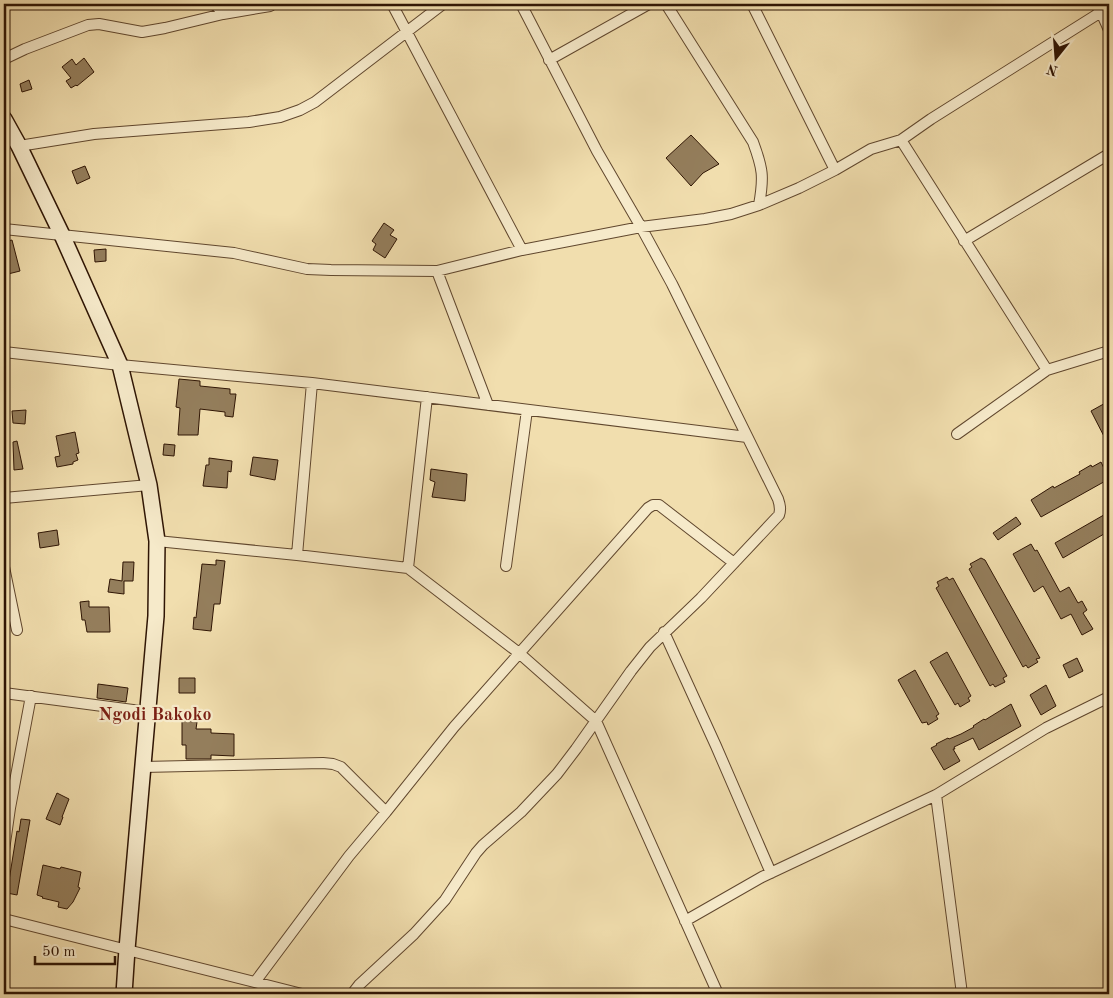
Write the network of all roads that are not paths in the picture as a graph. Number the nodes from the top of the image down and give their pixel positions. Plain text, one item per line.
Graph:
1 (215, 4) edge
2 (273, 4) edge
3 (392, 4) edge
4 (443, 4) edge
5 (521, 4) edge
6 (649, 4) edge
7 (666, 4) edge
8 (752, 4) edge
9 (1098, 8) edge
10 (223, 14) junction
11 (1109, 30) edge
12 (406, 32) junction
13 (4, 59) edge
14 (549, 60) junction
15 (4, 119) edge
16 (901, 140) junction
17 (18, 146) junction
18 (1109, 154) edge
19 (835, 170) junction
20 (758, 205) junction
21 (641, 226) junction
22 (4, 229) edge
23 (62, 235) junction
24 (964, 241) junction
25 (522, 250) junction
26 (437, 271) junction
27 (1109, 351) edge
28 (4, 352) edge
29 (120, 365) junction
30 (1047, 370) junction
31 (312, 383) junction
32 (427, 397) junction
33 (488, 405) junction
34 (526, 410) junction
35 (957, 434) dead end
36 (747, 437) junction
37 (149, 485) junction
38 (4, 498) edge
39 (157, 540) junction
40 (297, 555) junction
41 (734, 564) junction
42 (506, 566) dead end
43 (4, 567) edge
44 (408, 568) junction
45 (17, 630) dead end
46 (664, 632) junction
47 (519, 653) junction
48 (4, 693) edge
49 (31, 696) junction
50 (1109, 697) edge
51 (148, 712) junction
52 (596, 721) junction
53 (143, 767) junction
54 (936, 795) junction
55 (7, 808) edge
56 (386, 812) junction
57 (4, 850) edge
58 (770, 873) junction
59 (4, 919) edge
60 (685, 921) junction
61 (127, 949) junction
62 (255, 982) junction
63 (124, 994) edge
64 (302, 994) edge
65 (352, 994) edge
66 (718, 994) edge
67 (962, 994) edge

1 - 10 street
2 - 10 street
3 - 12 street
4 - 12 street
5 - 14 street
6 - 14 street
7 - 20 street
8 - 19 street
9 - 11 street
9 - 16 street
10 - 13 street
12 - 17 street
12 - 25 street
14 - 21 street
15 - 17 main road
16 - 19 street
16 - 24 street
17 - 23 main road
18 - 24 street
19 - 20 street
20 - 21 street
21 - 25 street
21 - 36 street
22 - 23 street
23 - 26 street
23 - 29 main road
24 - 30 street
25 - 26 street
26 - 33 street
27 - 30 street
28 - 29 street
29 - 31 street
29 - 37 main road
30 - 35 street
31 - 32 street
31 - 40 street
32 - 33 street
32 - 44 street
33 - 34 street
34 - 36 street
34 - 42 street
36 - 41 street
37 - 38 street
37 - 39 main road
39 - 40 street
39 - 51 main road
40 - 44 street
41 - 46 street
41 - 47 street
43 - 45 street
44 - 47 street
46 - 52 street
46 - 58 street
47 - 52 street
47 - 56 street
48 - 49 street
49 - 51 street
49 - 55 street
50 - 54 street
51 - 53 main road
52 - 60 street
52 - 65 street
53 - 56 street
53 - 61 main road
54 - 58 street
54 - 67 street
55 - 57 street
56 - 62 street
58 - 60 street
59 - 61 street
60 - 66 street
61 - 62 street
61 - 63 main road
62 - 64 street

